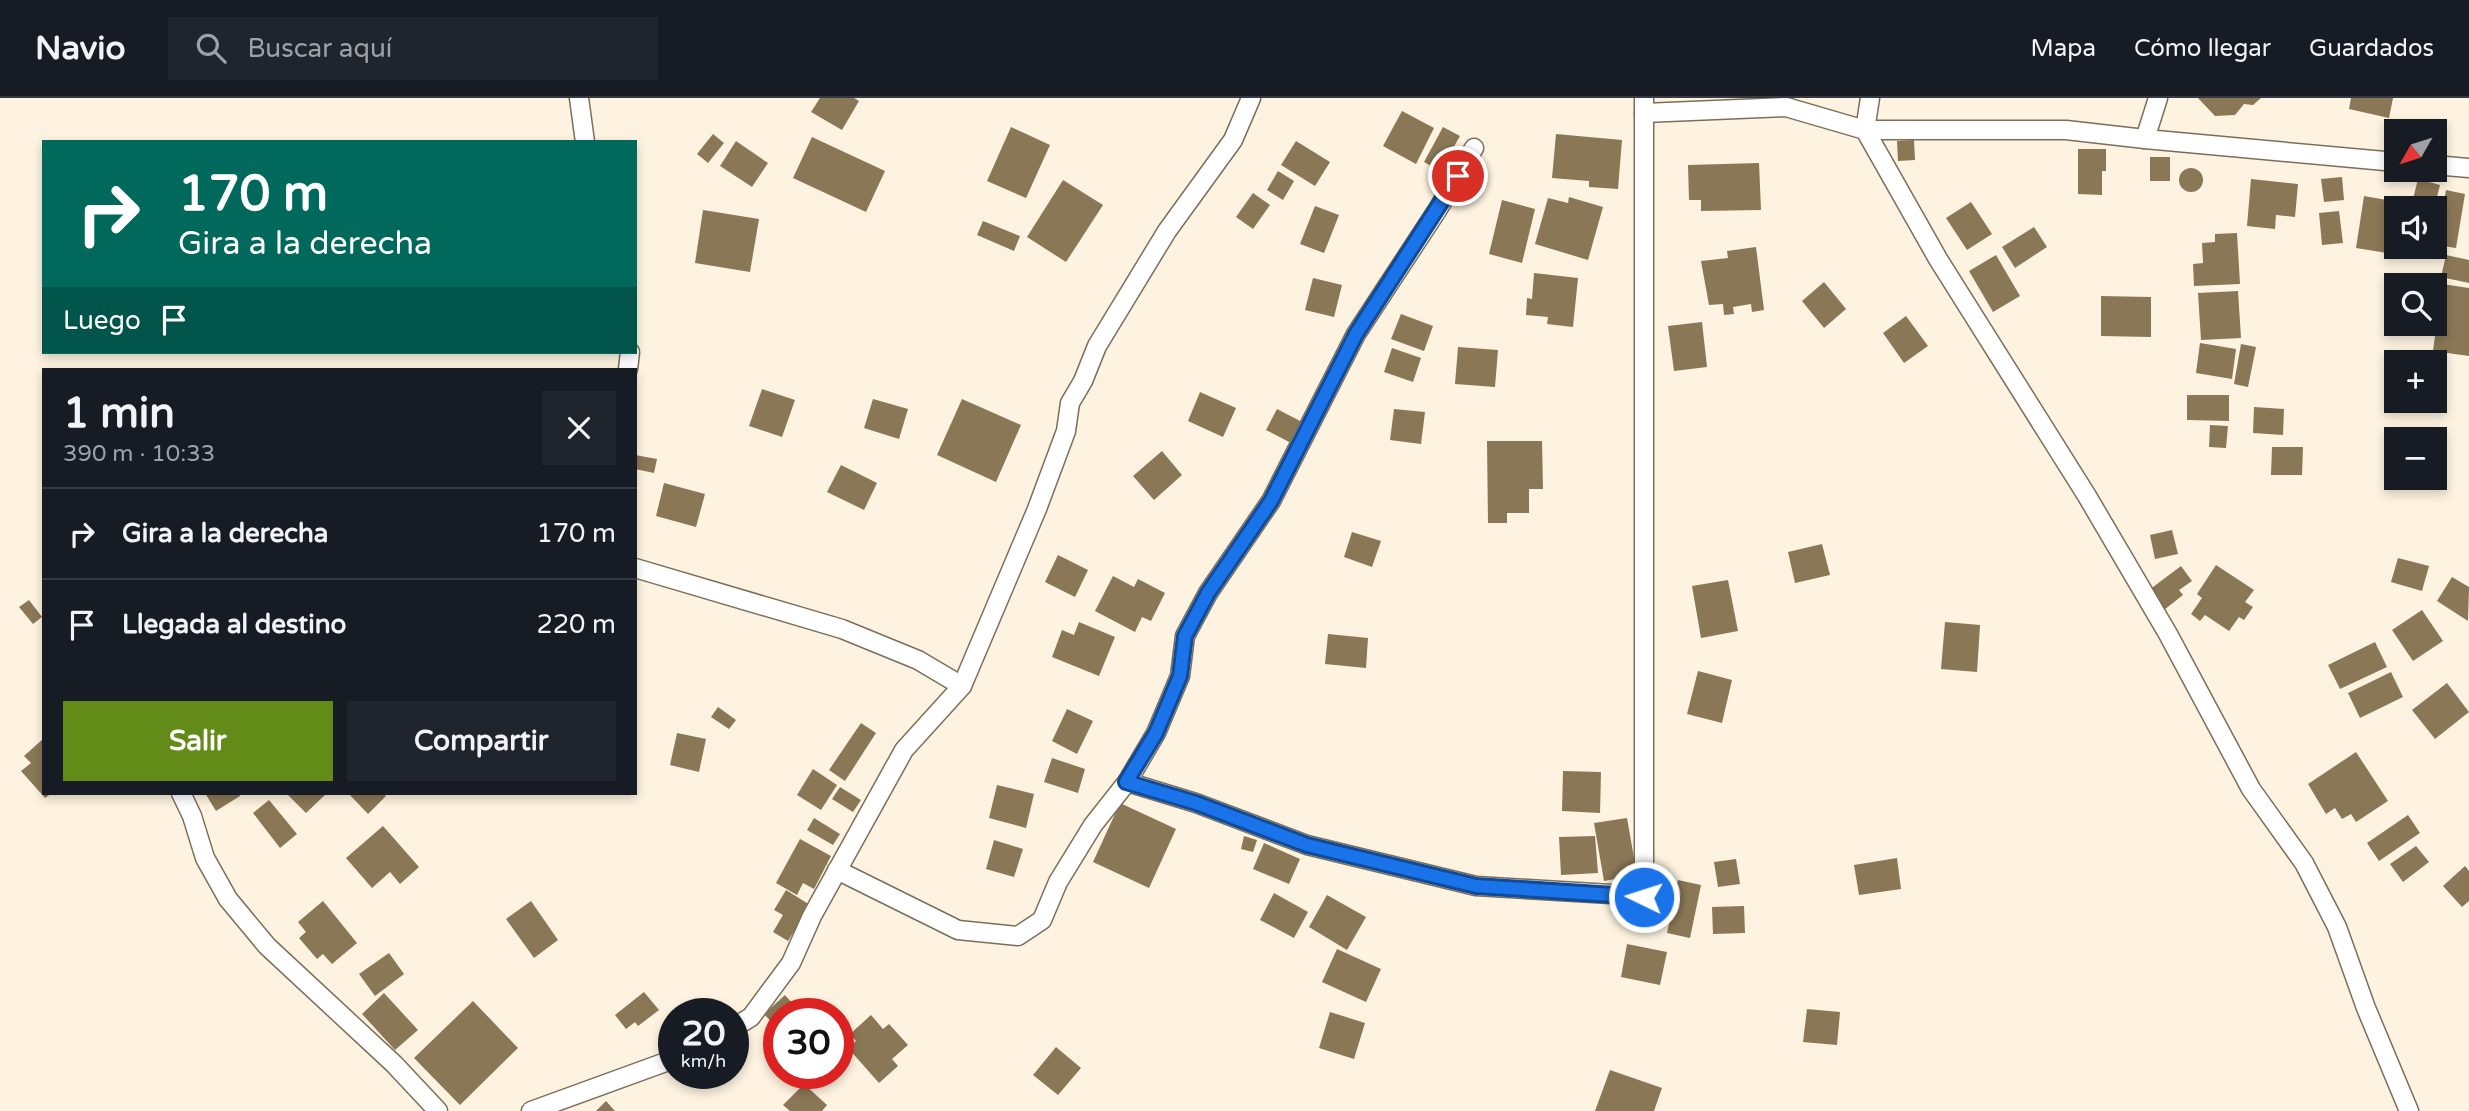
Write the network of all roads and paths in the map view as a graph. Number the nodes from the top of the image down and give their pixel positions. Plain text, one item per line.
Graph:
1 (579, 98) edge
2 (1251, 98) edge
3 (1870, 98) edge
4 (2158, 98) edge
5 (1644, 106) edge
6 (1865, 130) junction
7 (2145, 139) junction
8 (585, 140) edge
9 (1474, 148) dead end
10 (2384, 161) edge
11 (2447, 166) edge
12 (2469, 168) edge
13 (637, 569) edge
14 (961, 686) junction
15 (1126, 782) junction
16 (182, 795) edge
17 (837, 870) junction
18 (749, 1018) edge
19 (658, 1065) edge
20 (438, 1111) edge
21 (531, 1111) edge
22 (2409, 1111) edge

1 - 8 street
2 - 14 street
3 - 6 street
4 - 7 street
5 - 6 street
5 - 15 street
6 - 7 street
6 - 22 street
7 - 10 street
9 - 15 street
11 - 12 street
13 - 14 street
14 - 17 street
15 - 17 street
16 - 20 street
17 - 18 street
19 - 21 street

